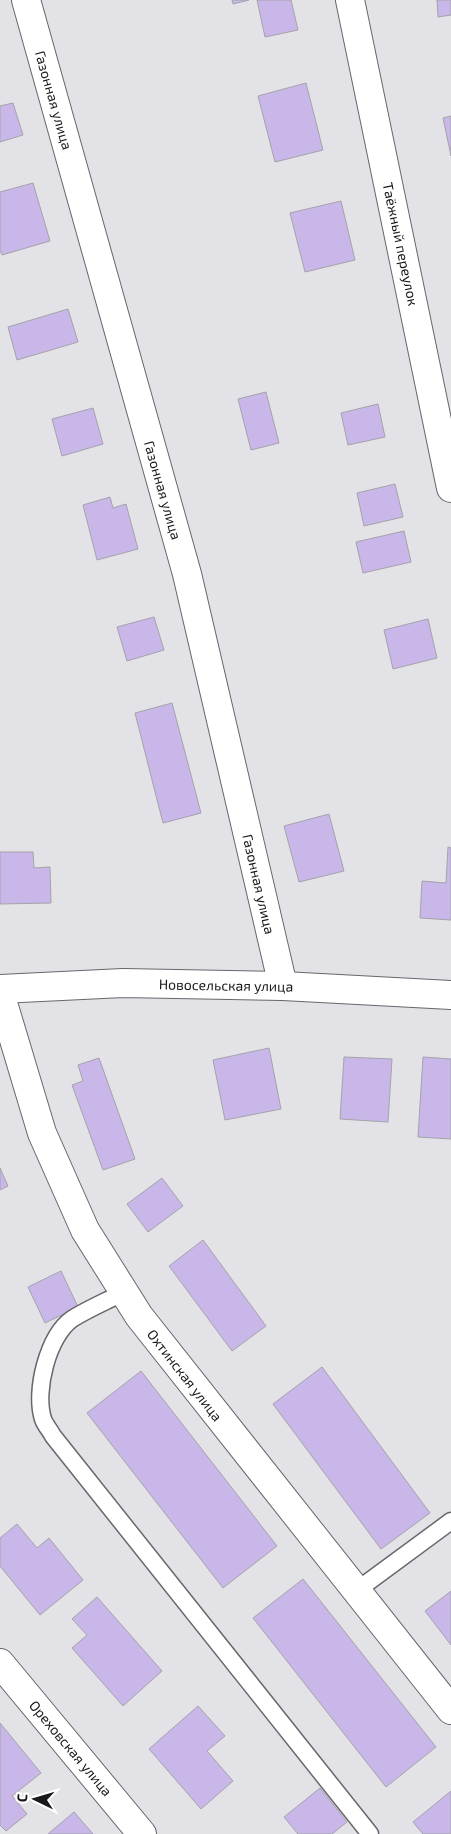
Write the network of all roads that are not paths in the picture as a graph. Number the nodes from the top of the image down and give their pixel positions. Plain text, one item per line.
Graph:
1 (26, 0) edge
2 (350, 0) edge
3 (451, 488) edge
4 (283, 986) junction
5 (0, 989) edge
6 (0, 994) edge
7 (451, 995) edge
8 (124, 1292) junction
9 (451, 1521) edge
10 (356, 1591) junction
11 (0, 1663) edge
12 (451, 1710) edge
13 (142, 1834) edge
14 (370, 1834) edge

1 - 4 street, Газонная улица
2 - 3 street, Таёжный переулок
4 - 5 street, Новосельская улица
4 - 7 street, Новосельская улица
6 - 8 street, Охтинская улица
8 - 10 street, Охтинская улица
8 - 14 lane
9 - 10 lane
10 - 12 street, Охтинская улица
11 - 13 street, Ореховская улица

